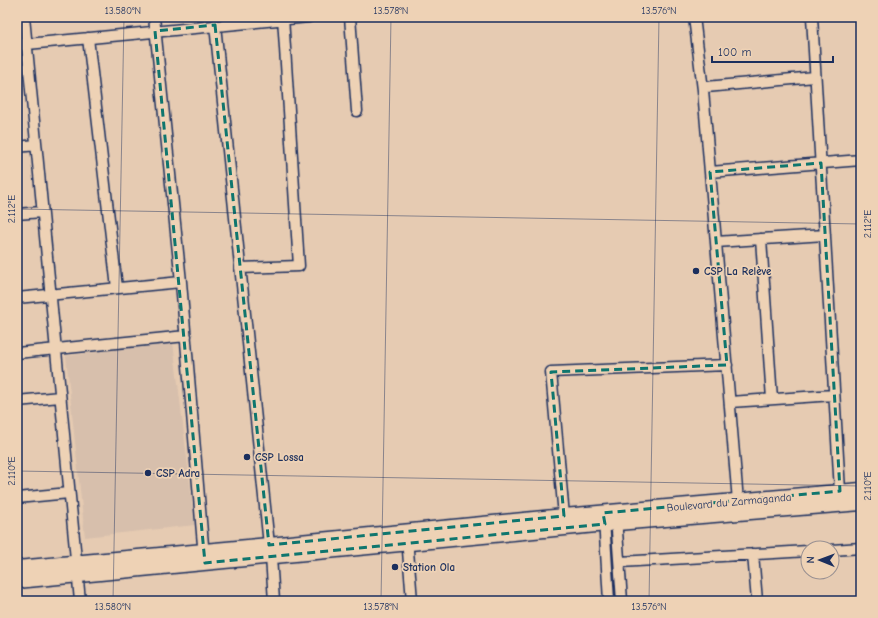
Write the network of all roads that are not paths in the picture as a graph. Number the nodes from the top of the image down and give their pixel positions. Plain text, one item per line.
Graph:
1 (24, 17) edge
2 (154, 17) edge
3 (309, 17) edge
4 (350, 17) edge
5 (694, 17) edge
6 (812, 17) edge
7 (283, 18) edge
8 (215, 25) junction
9 (155, 31) junction
10 (88, 38) junction
11 (22, 45) edge
12 (815, 77) junction
13 (703, 89) junction
14 (357, 111) dead end
15 (36, 145) junction
16 (17, 147) edge
17 (861, 160) edge
18 (820, 163) junction
19 (710, 172) junction
20 (42, 212) junction
21 (17, 214) edge
22 (825, 235) junction
23 (761, 239) junction
24 (716, 242) junction
25 (240, 268) junction
26 (181, 282) junction
27 (117, 288) junction
28 (50, 294) junction
29 (17, 298) edge
30 (186, 336) junction
31 (55, 349) junction
32 (17, 353) edge
33 (727, 365) junction
34 (834, 395) junction
35 (60, 397) junction
36 (772, 399) junction
37 (17, 401) edge
38 (730, 402) junction
39 (861, 490) edge
40 (840, 492) junction
41 (69, 493) junction
42 (17, 498) edge
43 (738, 501) junction
44 (861, 503) edge
45 (564, 516) junction
46 (608, 517) junction
47 (407, 538) junction
48 (861, 548) edge
49 (840, 549) edge
50 (270, 551) junction
51 (800, 551) edge
52 (753, 554) junction
53 (204, 557) junction
54 (620, 562) junction
55 (17, 568) edge
56 (76, 569) junction
57 (17, 581) edge
58 (80, 601) edge
59 (274, 601) edge
60 (412, 601) edge
61 (609, 601) edge
62 (622, 601) edge
63 (757, 601) edge

1 - 11 street
2 - 9 street
3 - 7 street
4 - 14 street
5 - 13 street
6 - 12 street
7 - 8 street
7 - 25 street
8 - 9 street
8 - 25 street
9 - 10 street
9 - 26 street
10 - 11 street
10 - 27 street
11 - 15 street
12 - 13 street
12 - 18 street
13 - 19 street
15 - 16 street
15 - 20 street
17 - 18 street
18 - 19 street
18 - 22 street
19 - 24 street
20 - 21 street
20 - 28 street
22 - 23 street
22 - 34 street
23 - 24 street
23 - 36 street
24 - 33 street
25 - 50 street
26 - 27 street
26 - 30 street
27 - 28 street
28 - 29 street
28 - 31 street
30 - 31 street
30 - 53 street
31 - 32 street
31 - 35 street
33 - 38 street
33 - 45 street
34 - 36 street
34 - 40 street
35 - 37 street
35 - 41 street
36 - 38 street
38 - 43 street
39 - 40 main road, Boulevard du Zarmaganda
40 - 43 main road, Boulevard du Zarmaganda
41 - 42 street
41 - 56 street
43 - 46 main road, Boulevard du Zarmaganda
44 - 46 main road, Boulevard du Zarmaganda
45 - 46 main road
45 - 47 main road
46 - 47 main road
46 - 54 street
46 - 61 street
47 - 50 main road
47 - 60 street
48 - 49 street
50 - 53 main road
50 - 59 street
51 - 52 street
52 - 54 street
52 - 63 street
53 - 56 main road
54 - 62 street
55 - 56 main road
56 - 57 main road
56 - 58 street

